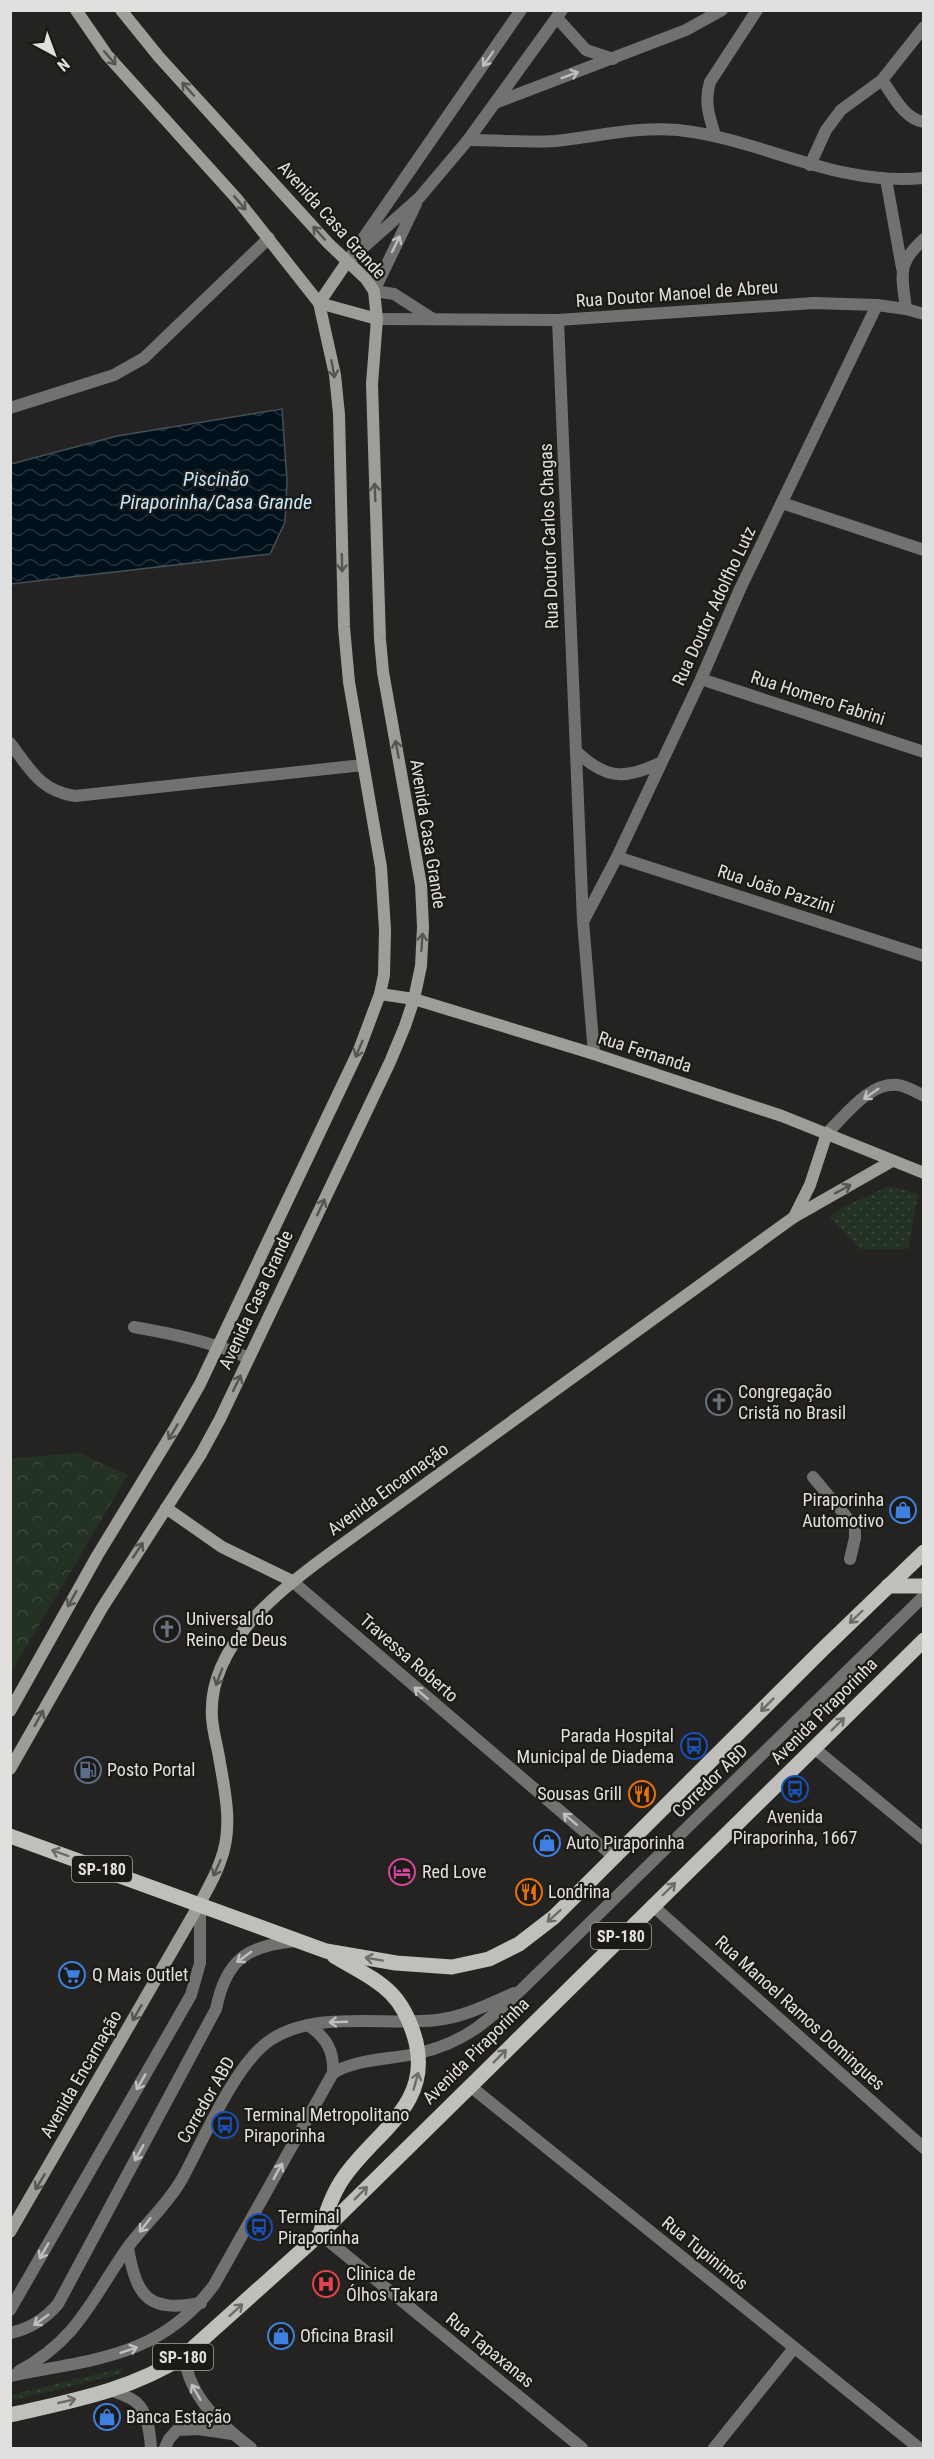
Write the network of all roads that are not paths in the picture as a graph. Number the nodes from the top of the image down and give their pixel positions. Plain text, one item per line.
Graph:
1 (76, 10) edge
2 (121, 10) edge
3 (521, 10) edge
4 (722, 10) edge
5 (757, 10) edge
6 (559, 14) edge
7 (924, 27) edge
8 (614, 59) junction
9 (882, 80) junction
10 (495, 103) junction
11 (924, 122) edge
12 (715, 135) junction
13 (468, 140) junction
14 (810, 165) junction
15 (886, 178) junction
16 (924, 178) edge
17 (419, 198) junction
18 (269, 238) junction
19 (924, 239) edge
20 (347, 262) junction
21 (902, 268) junction
22 (374, 291) junction
23 (319, 303) junction
24 (877, 305) junction
25 (906, 309) junction
26 (924, 314) edge
27 (377, 319) junction
28 (432, 319) junction
29 (558, 320) junction
30 (10, 408) edge
31 (782, 503) junction
32 (924, 550) edge
33 (701, 679) junction
34 (10, 743) edge
35 (576, 751) junction
36 (924, 752) edge
37 (660, 763) junction
38 (363, 765) junction
39 (617, 857) junction
40 (583, 921) junction
41 (924, 956) edge
42 (380, 994) junction
43 (414, 999) junction
44 (594, 1054) junction
45 (924, 1096) edge
46 (827, 1133) junction
47 (892, 1161) junction
48 (924, 1173) edge
49 (794, 1217) junction
50 (134, 1327) dead end
51 (218, 1345) junction
52 (249, 1358) junction
53 (813, 1477) dead end
54 (166, 1508) junction
55 (924, 1552) edge
56 (850, 1559) dead end
57 (292, 1581) junction
58 (888, 1586) junction
59 (924, 1586) edge
60 (924, 1596) edge
61 (924, 1640) edge
62 (10, 1711) edge
63 (814, 1748) junction
64 (10, 1769) edge
65 (10, 1836) edge
66 (924, 1839) edge
67 (614, 1857) junction
68 (200, 1903) junction
69 (652, 1905) junction
70 (299, 1941) junction
71 (326, 1951) junction
72 (521, 1990) junction
73 (410, 2020) junction
74 (308, 2025) junction
75 (418, 2053) junction
76 (333, 2073) junction
77 (470, 2086) junction
78 (924, 2148) edge
79 (10, 2232) edge
80 (320, 2234) junction
81 (128, 2248) junction
82 (201, 2303) junction
83 (10, 2310) edge
84 (10, 2333) edge
85 (794, 2348) junction
86 (184, 2356) junction
87 (10, 2375) edge
88 (113, 2391) junction
89 (10, 2415) edge
90 (233, 2434) junction
91 (151, 2448) edge
92 (165, 2448) edge
93 (251, 2448) edge
94 (582, 2448) edge
95 (714, 2448) edge
96 (919, 2448) edge

1 -> 18 main road, Avenida Casa Grande
20 -> 2 main road, Avenida Casa Grande
3 -> 20 street
4 - 8 street
5 - 12 street
6 - 8 street
6 - 10 street
7 - 9 street
10 -> 8 street
9 - 11 street
9 - 14 street
10 - 13 street
12 - 13 street
12 - 14 street
13 - 17 street
14 - 15 street
15 - 16 street
15 - 21 street
17 - 20 street
22 -> 17 street
18 - 23 main road, Avenida Casa Grande
18 - 30 street
19 - 21 street
20 - 22 main road, Avenida Casa Grande
20 - 23 main road
21 - 25 street
22 - 27 main road, Avenida Casa Grande
22 - 28 street
23 - 27 main road
23 -> 38 main road, Avenida Casa Grande
24 - 25 street, Rua Doutor Manoel de Abreu
24 - 29 street, Rua Doutor Manoel de Abreu
24 - 31 street, Rua Doutor Adolfho Lutz
25 - 26 street, Rua Doutor Manoel de Abreu
27 - 28 street, Rua Doutor Manoel de Abreu
43 -> 27 main road, Avenida Casa Grande
28 - 29 street, Rua Doutor Manoel de Abreu
29 - 35 street, Rua Doutor Carlos Chagas
31 - 32 street
31 - 33 street, Rua Doutor Adolfho Lutz
33 - 36 street, Rua Homero Fabrini
33 - 37 street, Rua Doutor Adolfho Lutz
34 - 38 street
35 - 37 street
35 - 40 street, Rua Doutor Carlos Chagas
37 - 39 street, Rua Doutor Adolfho Lutz
38 - 42 main road, Avenida Casa Grande
39 - 40 street, Rua Doutor Adolfho Lutz
39 - 41 street, Rua João Pazzini
40 - 44 street, Rua Doutor Carlos Chagas
42 - 43 main road, Rua Fernanda
42 -> 51 main road, Avenida Casa Grande
43 - 44 main road, Rua Fernanda
52 -> 43 main road, Avenida Casa Grande
44 - 46 main road, Rua Fernanda
45 -> 46 street, Avenida Encarnação
46 - 47 main road, Rua Fernanda
46 - 49 main road, Avenida Encarnação
47 - 48 main road
49 -> 47 main road, Avenida Encarnação
49 - 57 main road, Avenida Encarnação
50 - 51 street
51 - 52 street
51 -> 62 main road, Avenida Casa Grande
54 -> 52 main road, Avenida Casa Grande
53 - 56 street
54 - 57 main road, Travessa Roberto
64 -> 54 main road, Avenida Casa Grande
55 - 58 main road, SP-180
67 -> 57 street, Travessa Roberto
57 -> 68 main road, Avenida Encarnação
58 - 59 main road
58 -> 67 main road, SP-180
60 - 72 street, Corredor ABD
63 -> 61 main road, Avenida Piraporinha / SP-180
63 - 66 street
69 -> 63 main road, Avenida Piraporinha / SP-180
68 -> 65 main road, SP-180
67 -> 71 main road, SP-180
68 - 70 main road, SP-180
68 -> 79 main road, Avenida Encarnação
68 -> 83 street, Avenida Encarnação
77 -> 69 main road, Avenida Piraporinha / SP-180
69 - 78 street, Rua Manoel Ramos Domingues
70 - 71 main road, SP-180
70 -> 84 street
71 - 73 main road
72 - 73 street, Corredor ABD
72 - 75 street, Corredor ABD
73 -> 74 street, Corredor ABD
73 - 75 main road
74 - 76 street
74 -> 81 street, Corredor ABD
75 - 76 street, Corredor ABD
80 -> 75 main road
82 -> 76 street, Corredor ABD
80 -> 77 main road, Avenida Piraporinha / SP-180
77 - 85 street, Rua Tupinimós
86 -> 80 main road, Avenida Piraporinha / SP-180
80 - 94 street, Rua Tapaxanas
81 - 82 street
81 - 87 street, Corredor ABD
87 -> 82 street, Corredor ABD
85 - 95 street
85 - 96 street, Rua Tupinimós
86 - 88 main road, Avenida Piraporinha / SP-180
90 -> 86 street
89 -> 88 main road, Avenida Piraporinha / SP-180
88 - 91 street
90 - 92 street
90 - 93 street

